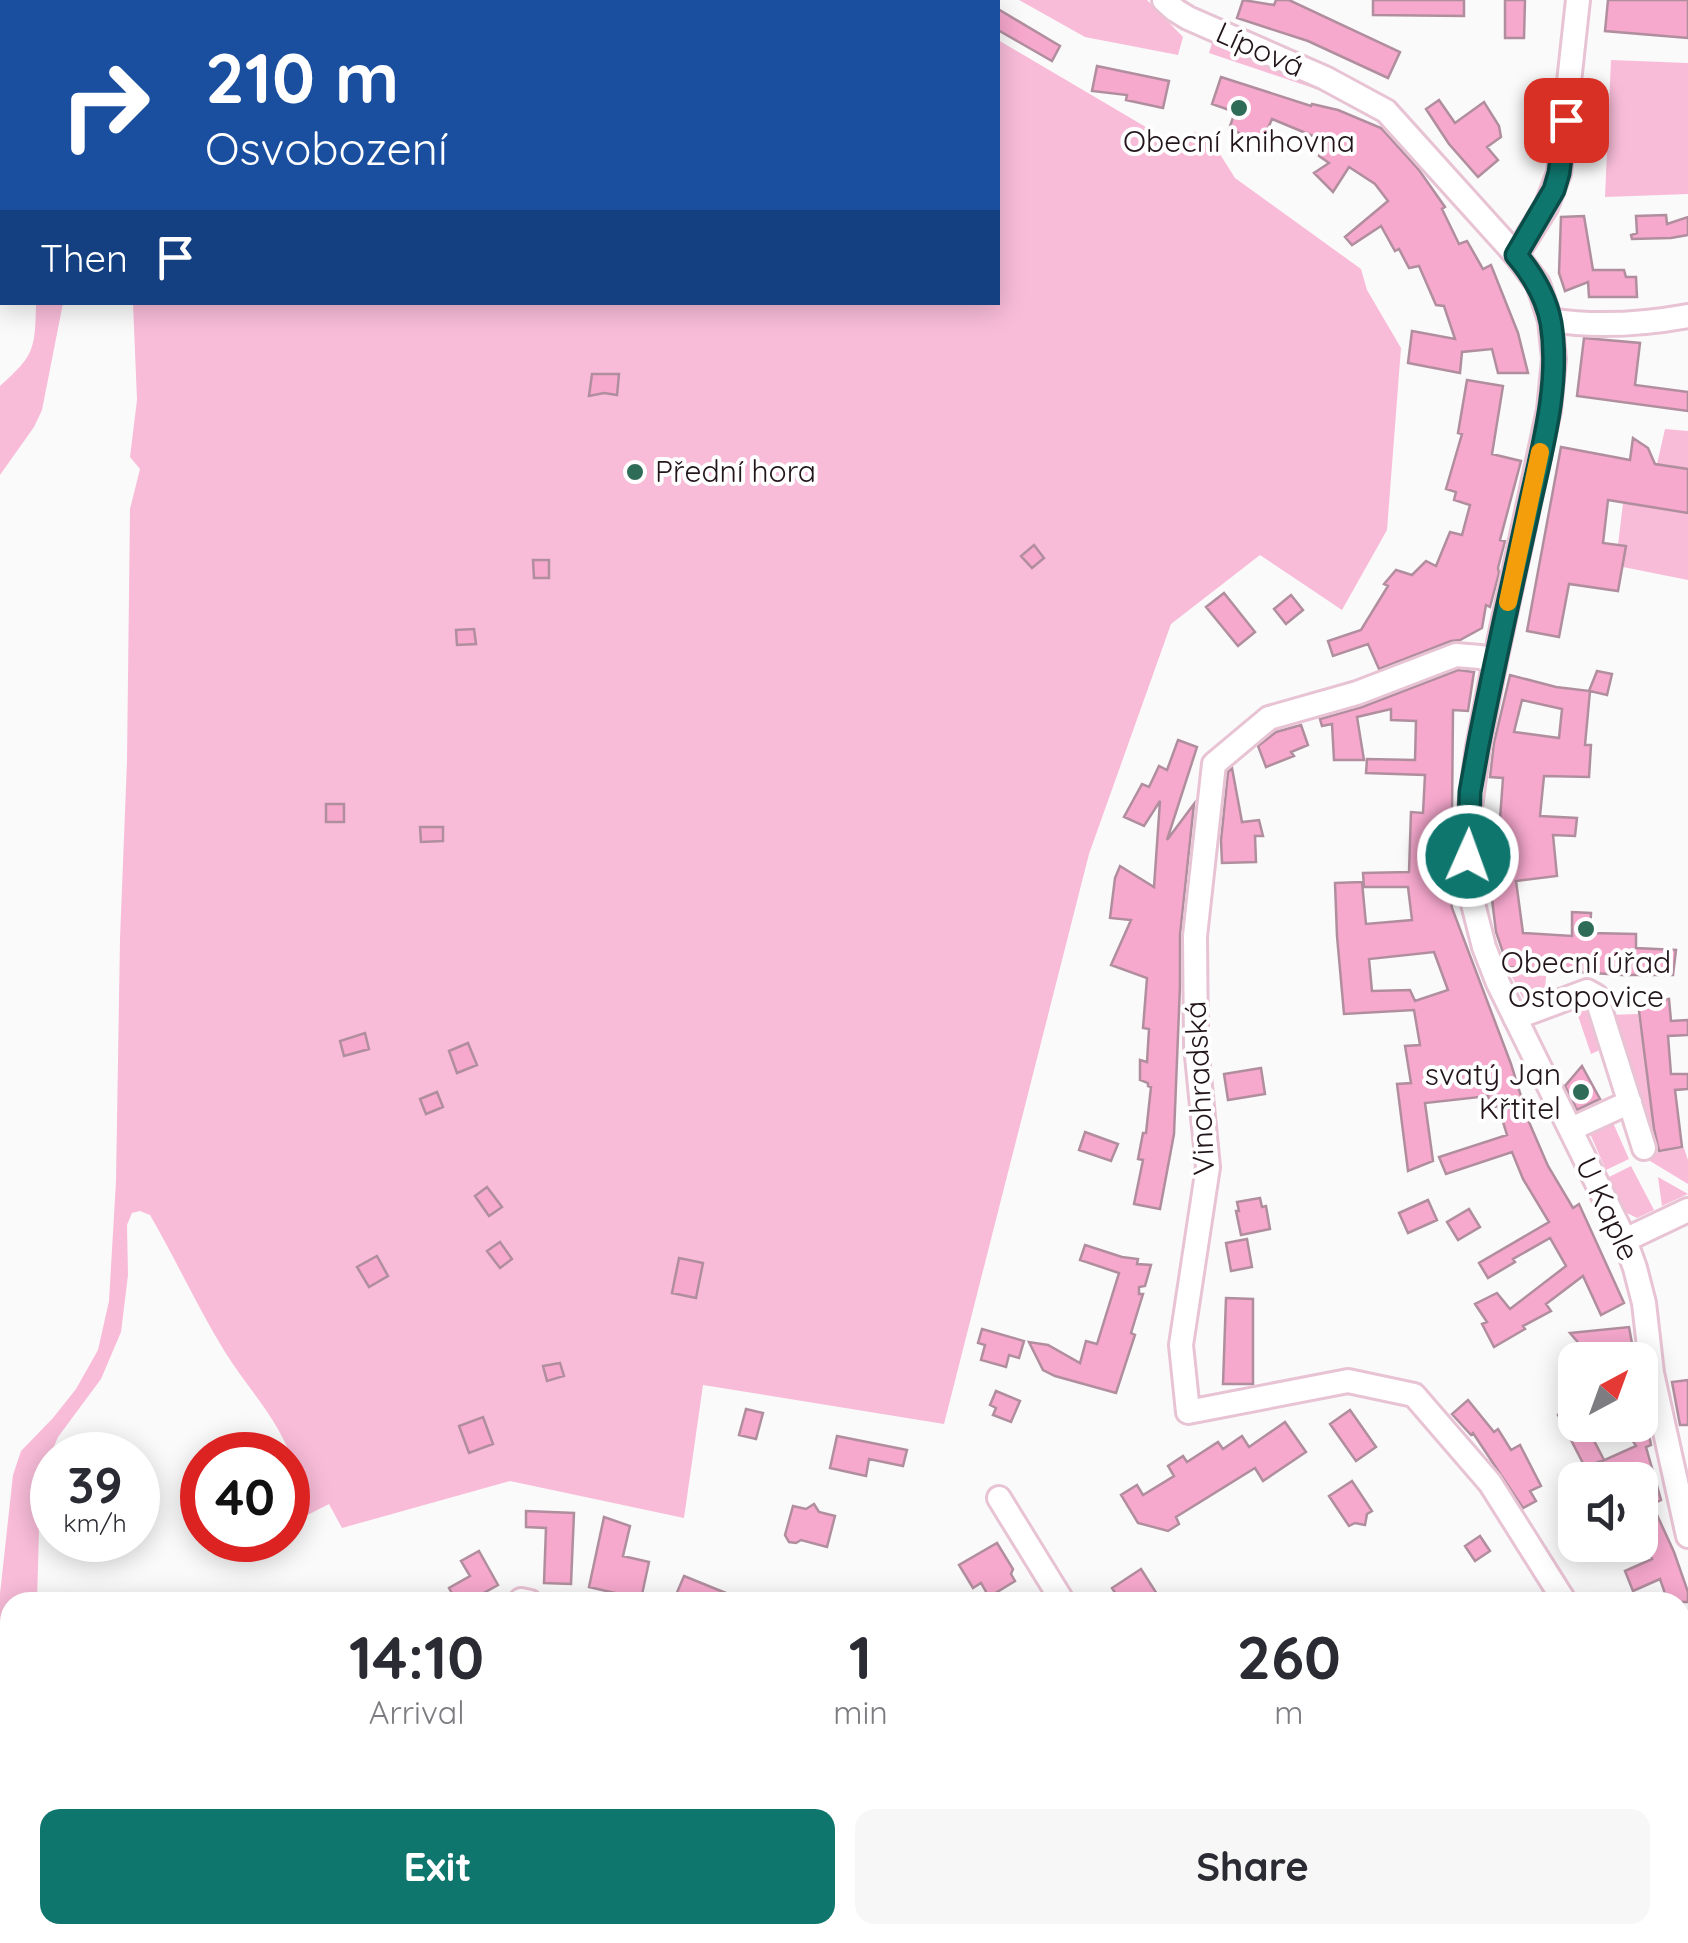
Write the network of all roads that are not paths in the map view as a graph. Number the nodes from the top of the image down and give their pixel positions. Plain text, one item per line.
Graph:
1 (1164, 0) edge
2 (1578, 0) edge
3 (1516, 255) junction
4 (1688, 316) edge
5 (1550, 320) junction
6 (1495, 661) junction
7 (1515, 1018) junction
8 (1630, 1102) junction
9 (1580, 1125) dead end
10 (1644, 1148) dead end
11 (1688, 1210) edge
12 (1625, 1240) junction
13 (1000, 1498) dead end
14 (1688, 1536) edge
15 (1057, 1592) edge
16 (1560, 1592) edge

1 - 3 street, Lípová
2 - 3 street
3 - 5 street, Lípová
4 - 5 street
5 - 6 street, Lípová
6 - 7 street, Lípová
6 - 16 street, Vinohradská
7 - 8 street, U Kaple
7 - 12 street, U Kaple
8 - 9 street, U Kaple
8 - 10 street, U Kaple
11 - 12 street
12 - 14 street, U Kaple
13 - 15 street

